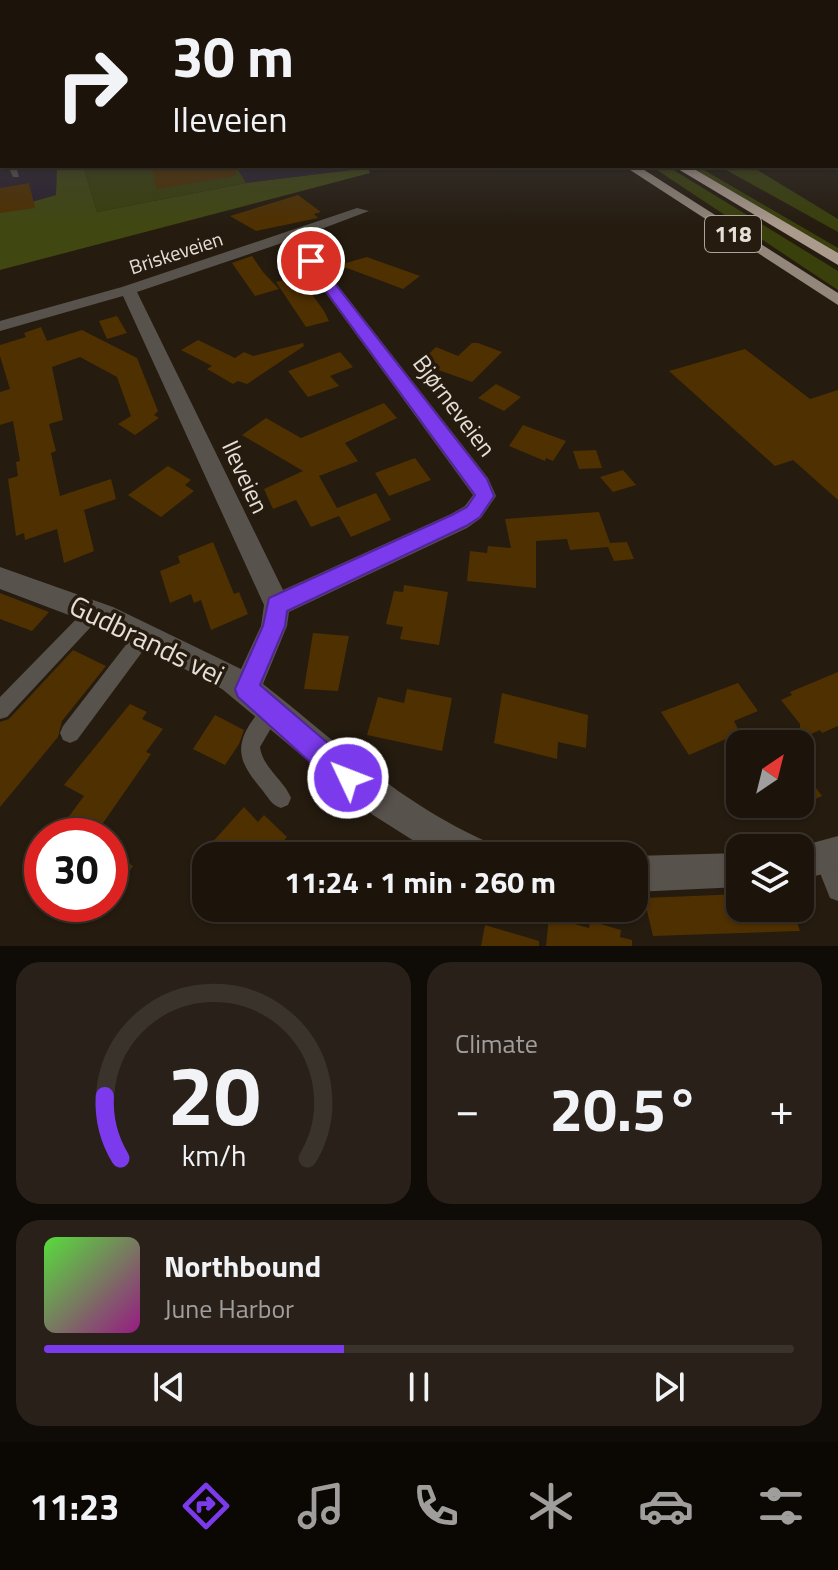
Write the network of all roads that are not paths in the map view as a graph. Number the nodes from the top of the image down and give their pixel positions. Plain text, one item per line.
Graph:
1 (633, 168) edge
2 (683, 168) edge
3 (710, 168) edge
4 (362, 211) dead end
5 (292, 236) junction
6 (838, 241) edge
7 (838, 260) edge
8 (128, 290) junction
9 (838, 300) edge
10 (0, 326) edge
11 (0, 578) edge
12 (277, 605) junction
13 (95, 611) junction
14 (145, 634) junction
15 (247, 689) junction
16 (0, 710) edge
17 (272, 711) junction
18 (70, 733) dead end
19 (281, 798) dead end
20 (443, 842) edge
21 (821, 858) edge
22 (726, 871) edge
23 (648, 874) edge
24 (838, 890) edge

1 - 9 main road, 118
2 - 7 highway
3 - 6 highway
4 - 5 street, Briskeveien
5 - 8 street, Briskeveien
5 - 12 street, Bjørneveien
8 - 10 street, Briskeveien
8 - 12 street, Ileveien
11 - 13 street, Gudbrands vei
12 - 15 street
13 - 14 street, Gudbrands vei
13 - 16 lane
14 - 15 street, Gudbrands vei
14 - 18 lane
15 - 17 street, Gudbrands vei
17 - 19 lane
17 - 20 street, Gudbrands vei
21 - 24 lane
22 - 23 street

